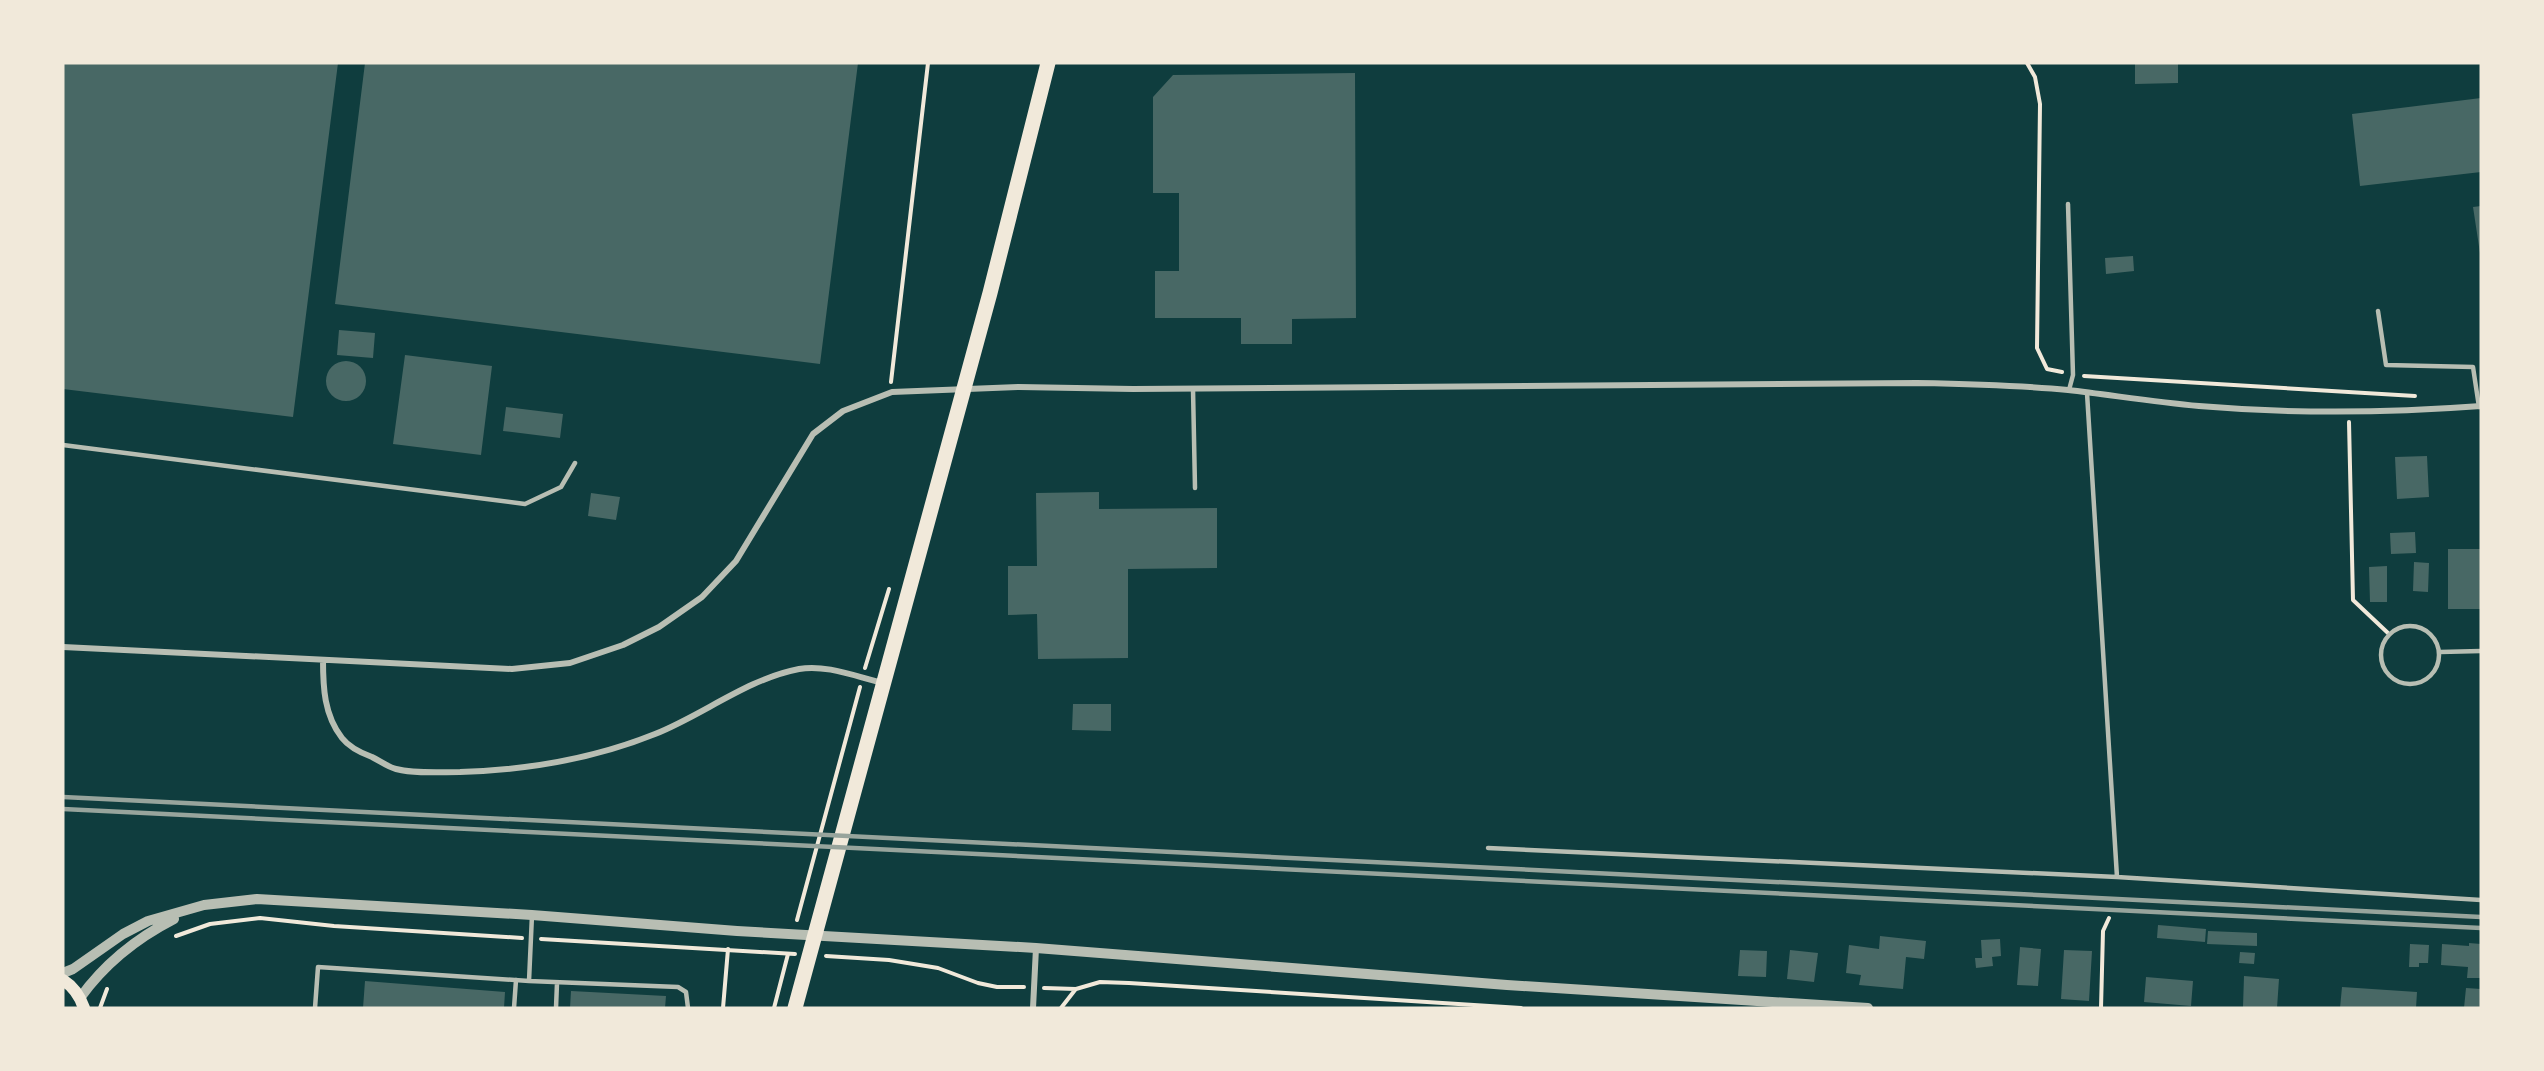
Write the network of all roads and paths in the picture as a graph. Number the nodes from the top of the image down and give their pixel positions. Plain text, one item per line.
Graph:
1 (928, 63) edge
2 (1048, 63) edge
3 (2027, 63) edge
4 (2068, 204) dead end
5 (2378, 311) dead end
6 (2073, 375) junction
7 (1193, 389) junction
8 (2069, 390) junction
9 (892, 392) junction
10 (2087, 393) junction
11 (2417, 396) dead end
12 (2480, 406) edge
13 (2349, 412) junction
14 (63, 445) edge
15 (575, 463) dead end
16 (1195, 488) dead end
17 (890, 587) dead end
18 (2389, 634) junction
19 (63, 647) edge
20 (2481, 651) edge
21 (2440, 652) junction
22 (323, 660) junction
23 (862, 678) junction
24 (884, 683) junction
25 (1488, 848) dead end
26 (2117, 877) junction
27 (2481, 900) edge
28 (190, 910) junction
29 (532, 915) junction
30 (2109, 918) dead end
31 (730, 930) junction
32 (795, 930) dead end
33 (1036, 948) junction
34 (789, 952) dead end
35 (63, 974) edge
36 (63, 980) edge
37 (516, 981) junction
38 (530, 981) junction
39 (557, 982) junction
40 (1076, 989) dead end
41 (82, 1003) edge
42 (315, 1008) edge
43 (514, 1008) edge
44 (556, 1008) edge
45 (688, 1008) edge
46 (723, 1008) edge
47 (774, 1008) edge
48 (795, 1008) edge
49 (1033, 1008) edge
50 (1061, 1008) edge
51 (1868, 1008) edge
52 (2101, 1008) edge

1 - 9 path
2 - 24 main road
3 - 6 path
4 - 6 lane
5 - 12 lane
6 - 8 lane
6 - 11 path
7 - 8 street
7 - 9 street
7 - 16 lane
8 - 10 street
9 - 22 street
10 - 13 street
10 - 26 lane
12 - 13 street
13 - 18 path
14 - 15 lane
17 - 23 path
18 - 21 lane
18 - 21 lane
19 - 22 street
20 - 21 lane
22 - 23 street
23 - 24 street
23 - 32 path
24 - 48 main road
25 - 26 lane
26 - 27 lane
28 - 29 street
28 - 35 street
28 - 41 street
29 - 31 street
29 - 38 lane
30 - 52 path
31 - 33 street
31 - 46 path
33 - 49 street
33 - 51 street
34 - 47 path
36 - 41 main road
37 - 38 lane
37 - 42 lane
37 - 43 lane
38 - 39 lane
39 - 44 lane
39 - 45 lane
40 - 50 path

